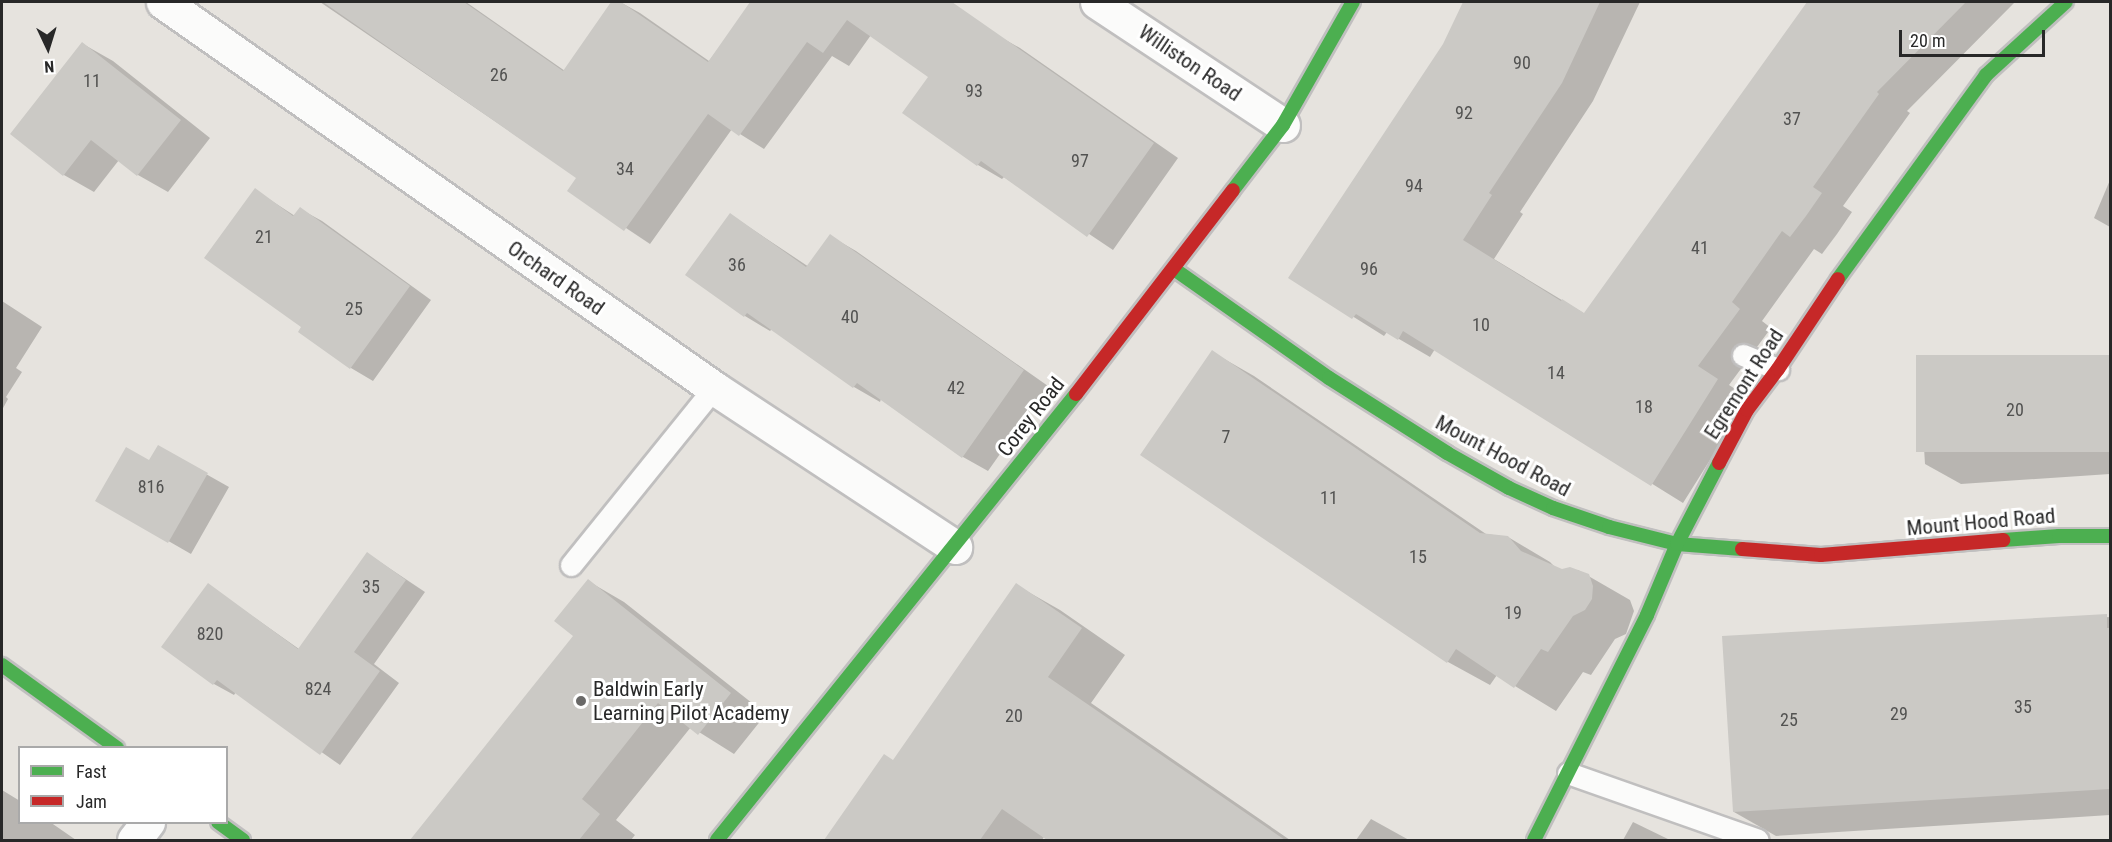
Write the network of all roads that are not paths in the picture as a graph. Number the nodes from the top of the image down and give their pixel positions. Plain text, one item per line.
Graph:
1 (163, 2) edge
2 (1097, 2) edge
3 (1353, 2) edge
4 (2059, 4) edge
5 (1283, 125) junction
6 (1174, 269) junction
7 (1743, 356) dead end
8 (1778, 369) junction
9 (714, 388) junction
10 (2110, 536) edge
11 (1677, 544) junction
12 (955, 547) junction
13 (571, 565) dead end
14 (2, 665) edge
15 (116, 746) edge
16 (1568, 773) junction
17 (146, 824) edge
18 (221, 824) edge
19 (134, 840) edge
20 (243, 840) edge
21 (717, 840) edge
22 (1534, 840) edge
23 (1758, 840) edge

1 - 9 street, Orchard Road
2 - 5 street, Williston Road
3 - 5 street, Corey Road
4 - 8 street, Egremont Road
5 - 6 street, Corey Road
6 - 11 street, Mount Hood Road
6 - 12 street, Corey Road
7 - 8 lane
8 - 11 street, Egremont Road
9 - 12 street, Orchard Road
9 - 13 lane
10 - 11 street, Mount Hood Road
11 - 16 street, Egremont Road
12 - 21 street, Corey Road
14 - 15 street
16 - 22 street, Egremont Road
16 - 23 lane
17 - 19 street
18 - 20 street

